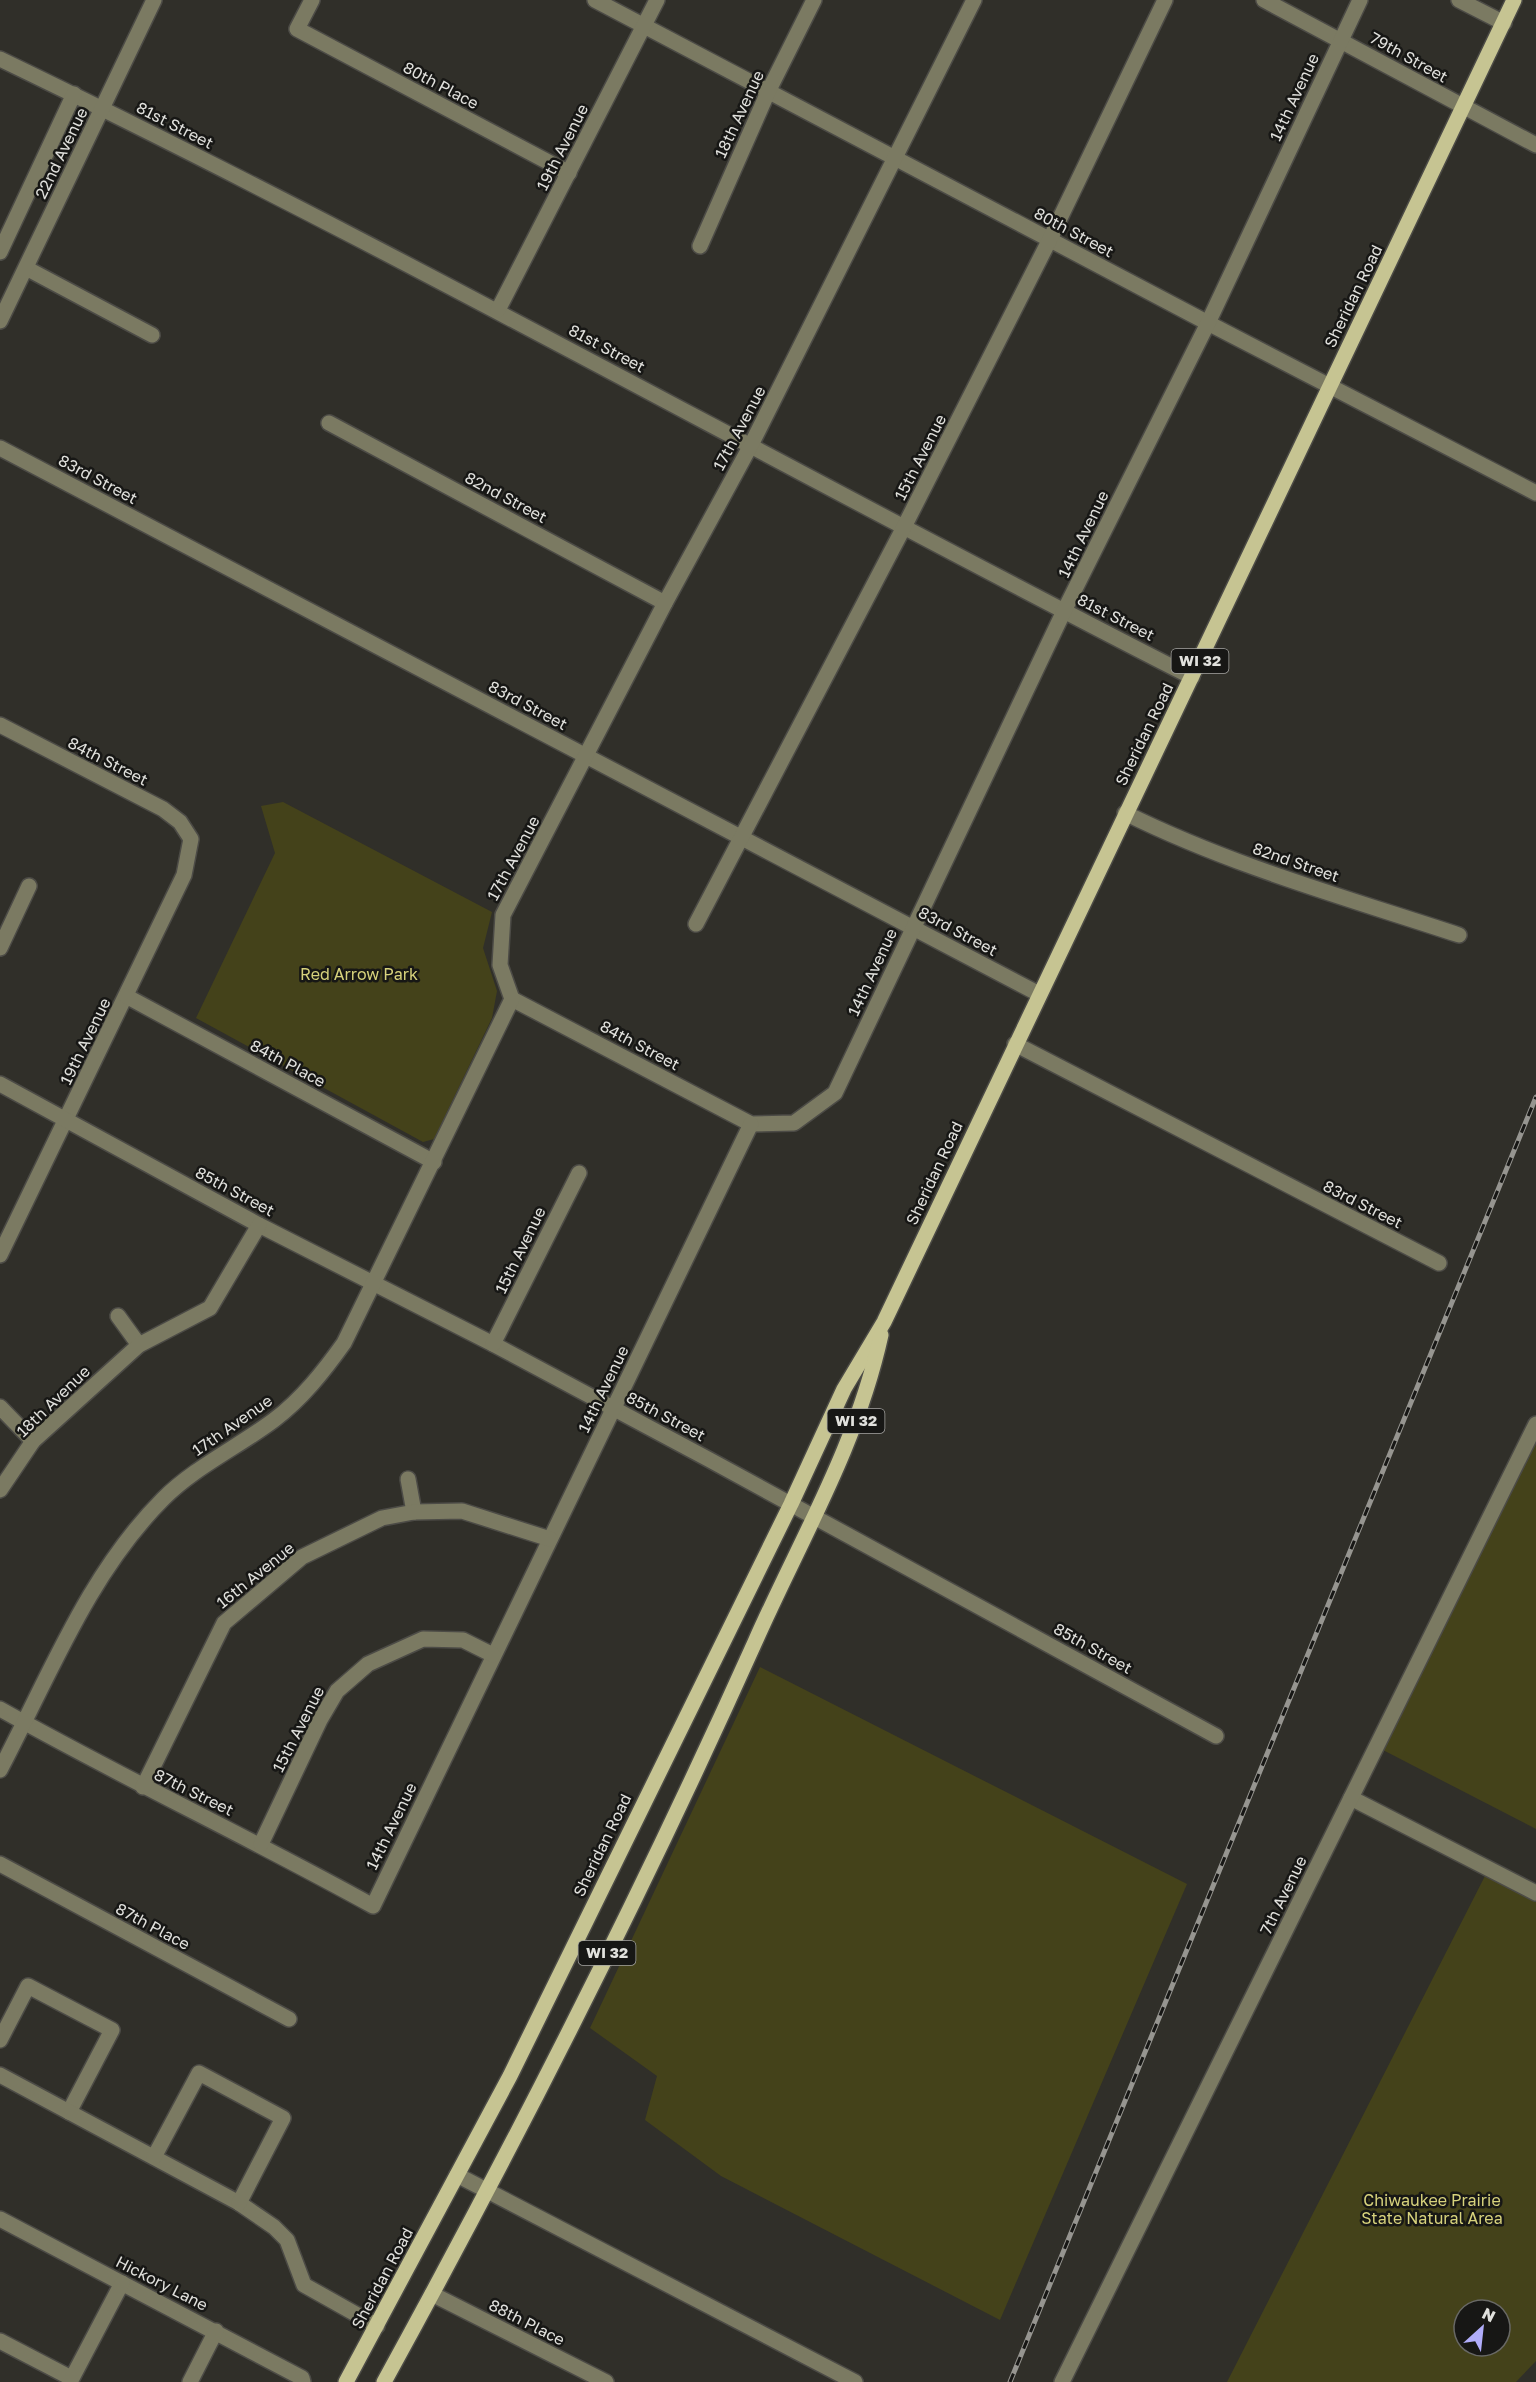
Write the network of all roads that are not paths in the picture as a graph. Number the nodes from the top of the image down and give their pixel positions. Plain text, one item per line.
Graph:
1 (154, 0) edge
2 (312, 0) edge
3 (595, 0) edge
4 (657, 0) edge
5 (814, 0) edge
6 (974, 0) edge
7 (1165, 0) edge
8 (1264, 0) edge
9 (1360, 0) edge
10 (1459, 0) edge
11 (1514, 0) edge
12 (1503, 23) junction
13 (645, 26) junction
14 (1341, 40) junction
15 (0, 59) edge
16 (768, 92) junction
17 (74, 94) junction
18 (1464, 107) junction
19 (103, 108) junction
20 (1536, 145) edge
21 (896, 158) junction
22 (569, 173) junction
23 (1050, 239) junction
24 (700, 246) dead end
25 (0, 252) edge
26 (26, 268) junction
27 (498, 310) junction
28 (0, 321) edge
29 (1208, 323) junction
30 (152, 334) dead end
31 (1330, 386) junction
32 (329, 423) dead end
33 (751, 445) junction
34 (0, 448) edge
35 (1536, 493) edge
36 (904, 527) junction
37 (665, 603) junction
38 (1064, 611) junction
39 (1192, 677) junction
40 (0, 725) edge
41 (587, 757) junction
42 (1125, 813) junction
43 (741, 838) junction
44 (191, 839) joint
45 (29, 886) dead end
46 (696, 924) dead end
47 (913, 928) junction
48 (1460, 936) dead end
49 (0, 948) edge
50 (1039, 994) junction
51 (126, 996) junction
52 (512, 999) junction
53 (1015, 1044) junction
54 (0, 1084) edge
55 (67, 1120) junction
56 (751, 1124) junction
57 (434, 1162) junction
58 (579, 1173) dead end
59 (260, 1225) junction
60 (0, 1255) edge
61 (1439, 1263) dead end
62 (374, 1282) junction
63 (117, 1316) dead end
64 (884, 1322) junction
65 (493, 1344) junction
66 (139, 1345) junction
67 (0, 1407) edge
68 (613, 1408) junction
69 (1536, 1424) edge
70 (33, 1441) junction
71 (408, 1479) dead end
72 (0, 1490) edge
73 (791, 1504) junction
74 (414, 1512) junction
75 (816, 1518) junction
76 (550, 1539) junction
77 (493, 1655) junction
78 (0, 1710) edge
79 (25, 1723) junction
80 (1216, 1736) dead end
81 (0, 1770) edge
82 (143, 1788) junction
83 (1351, 1798) junction
84 (261, 1844) junction
85 (0, 1864) edge
86 (1536, 1893) edge
87 (373, 1906) joint
88 (289, 2019) dead end
89 (0, 2040) edge
90 (0, 2074) edge
91 (69, 2112) junction
92 (154, 2157) junction
93 (457, 2175) junction
94 (486, 2191) junction
95 (239, 2203) junction
96 (0, 2219) edge
97 (122, 2283) junction
98 (432, 2294) junction
99 (377, 2326) junction
100 (216, 2331) junction
101 (0, 2341) edge
102 (71, 2380) edge
103 (190, 2382) edge
104 (303, 2382) edge
105 (346, 2382) edge
106 (384, 2382) edge
107 (606, 2382) edge
108 (855, 2382) edge
109 (1062, 2382) edge

1 - 19 street, 22nd Avenue
2 - 22 street, 80th Place
3 - 13 street, 80th Street
4 - 13 street, 19th Avenue
5 - 16 street, 18th Avenue
6 - 21 street, 17th Avenue
7 - 23 street, 15th Avenue
8 - 14 street, 79th Street
9 - 14 street, 14th Avenue
10 - 12 street
11 - 12 main road, Sheridan Road / WI 32
12 - 18 main road, Sheridan Road / WI 32
13 - 16 street, 80th Street
13 - 22 street, 19th Avenue
14 - 18 street, 79th Street
14 - 29 street, 14th Avenue
15 - 17 street, 81st Street
16 - 21 street, 80th Street
16 - 24 street, 18th Avenue
17 - 19 street, 81st Street
17 - 25 street
18 - 20 street, 79th Street
18 - 31 main road, Sheridan Road / WI 32
19 - 26 street, 22nd Avenue
19 - 27 street, 81st Street
21 - 23 street, 80th Street
21 - 33 street, 17th Avenue
22 - 27 street, 19th Avenue
23 - 29 street, 80th Street
23 - 36 street, 15th Avenue
26 - 28 street, 22nd Avenue
26 - 30 street
27 - 33 street, 81st Street
29 - 31 street, 80th Street
29 - 38 street, 14th Avenue
31 - 35 street, 80th Street
31 - 39 main road, Sheridan Road / WI 32
32 - 37 street, 82nd Street
33 - 36 street, 81st Street
33 - 37 street, 17th Avenue
34 - 41 street, 83rd Street
36 - 38 street, 81st Street
36 - 43 street, 15th Avenue
37 - 41 street, 17th Avenue
38 - 39 street, 81st Street
38 - 47 street, 14th Avenue
39 - 42 main road, Sheridan Road / WI 32
40 - 44 street, 84th Street
41 - 43 street, 83rd Street
41 - 52 street, 17th Avenue
42 - 48 street, 82nd Street
42 - 50 main road, Sheridan Road / WI 32
43 - 46 street, 15th Avenue
43 - 47 street, 83rd Street
44 - 51 street, 19th Avenue
45 - 49 street
47 - 50 street, 83rd Street
47 - 56 street, 14th Avenue
50 - 53 main road, Sheridan Road / WI 32
51 - 55 street, 19th Avenue
51 - 57 street, 84th Place
52 - 56 street, 84th Street
52 - 57 street, 17th Avenue
53 - 61 street, 83rd Street
53 - 64 main road, Sheridan Road / WI 32
54 - 55 street, 85th Street
55 - 59 street, 85th Street
55 - 60 street, 19th Avenue
56 - 68 street, 14th Avenue
57 - 62 street, 17th Avenue
58 - 65 street, 15th Avenue
59 - 62 street, 85th Street
59 - 66 street, 18th Avenue
62 - 65 street, 85th Street
62 - 79 street, 17th Avenue
63 - 66 street
64 - 73 main road, Sheridan Road / WI 32
64 - 75 main road, Sheridan Road / WI 32
65 - 68 street, 85th Street
66 - 70 street, 18th Avenue
67 - 70 street
68 - 73 street, 85th Street
68 - 76 street, 14th Avenue
69 - 83 street, 7th Avenue
70 - 72 street, 18th Avenue
71 - 74 street
73 - 75 street, 85th Street
73 - 93 main road, Sheridan Road / WI 32
74 - 76 street, 16th Avenue
74 - 82 street, 16th Avenue
75 - 80 street, 85th Street
75 - 94 main road, Sheridan Road / WI 32
76 - 77 street, 14th Avenue
77 - 84 street, 15th Avenue
77 - 87 street, 14th Avenue
78 - 79 street, 87th Street
79 - 81 street, 17th Avenue
79 - 82 street, 87th Street
82 - 84 street, 87th Street
83 - 86 street
83 - 109 street, 7th Avenue
84 - 87 street, 87th Street
85 - 88 street, 87th Place
89 - 91 street
90 - 91 street
91 - 92 street
92 - 95 street
92 - 95 street
93 - 94 street
93 - 99 main road, Sheridan Road / WI 32
94 - 98 main road, Sheridan Road / WI 32
94 - 108 street
95 - 99 street
96 - 97 street, Hickory Lane
97 - 100 street, Hickory Lane
97 - 102 street
98 - 106 main road, Sheridan Road / WI 32
98 - 107 street, 88th Place
99 - 105 main road, Sheridan Road / WI 32
100 - 103 street
100 - 104 street, Hickory Lane
101 - 102 street

